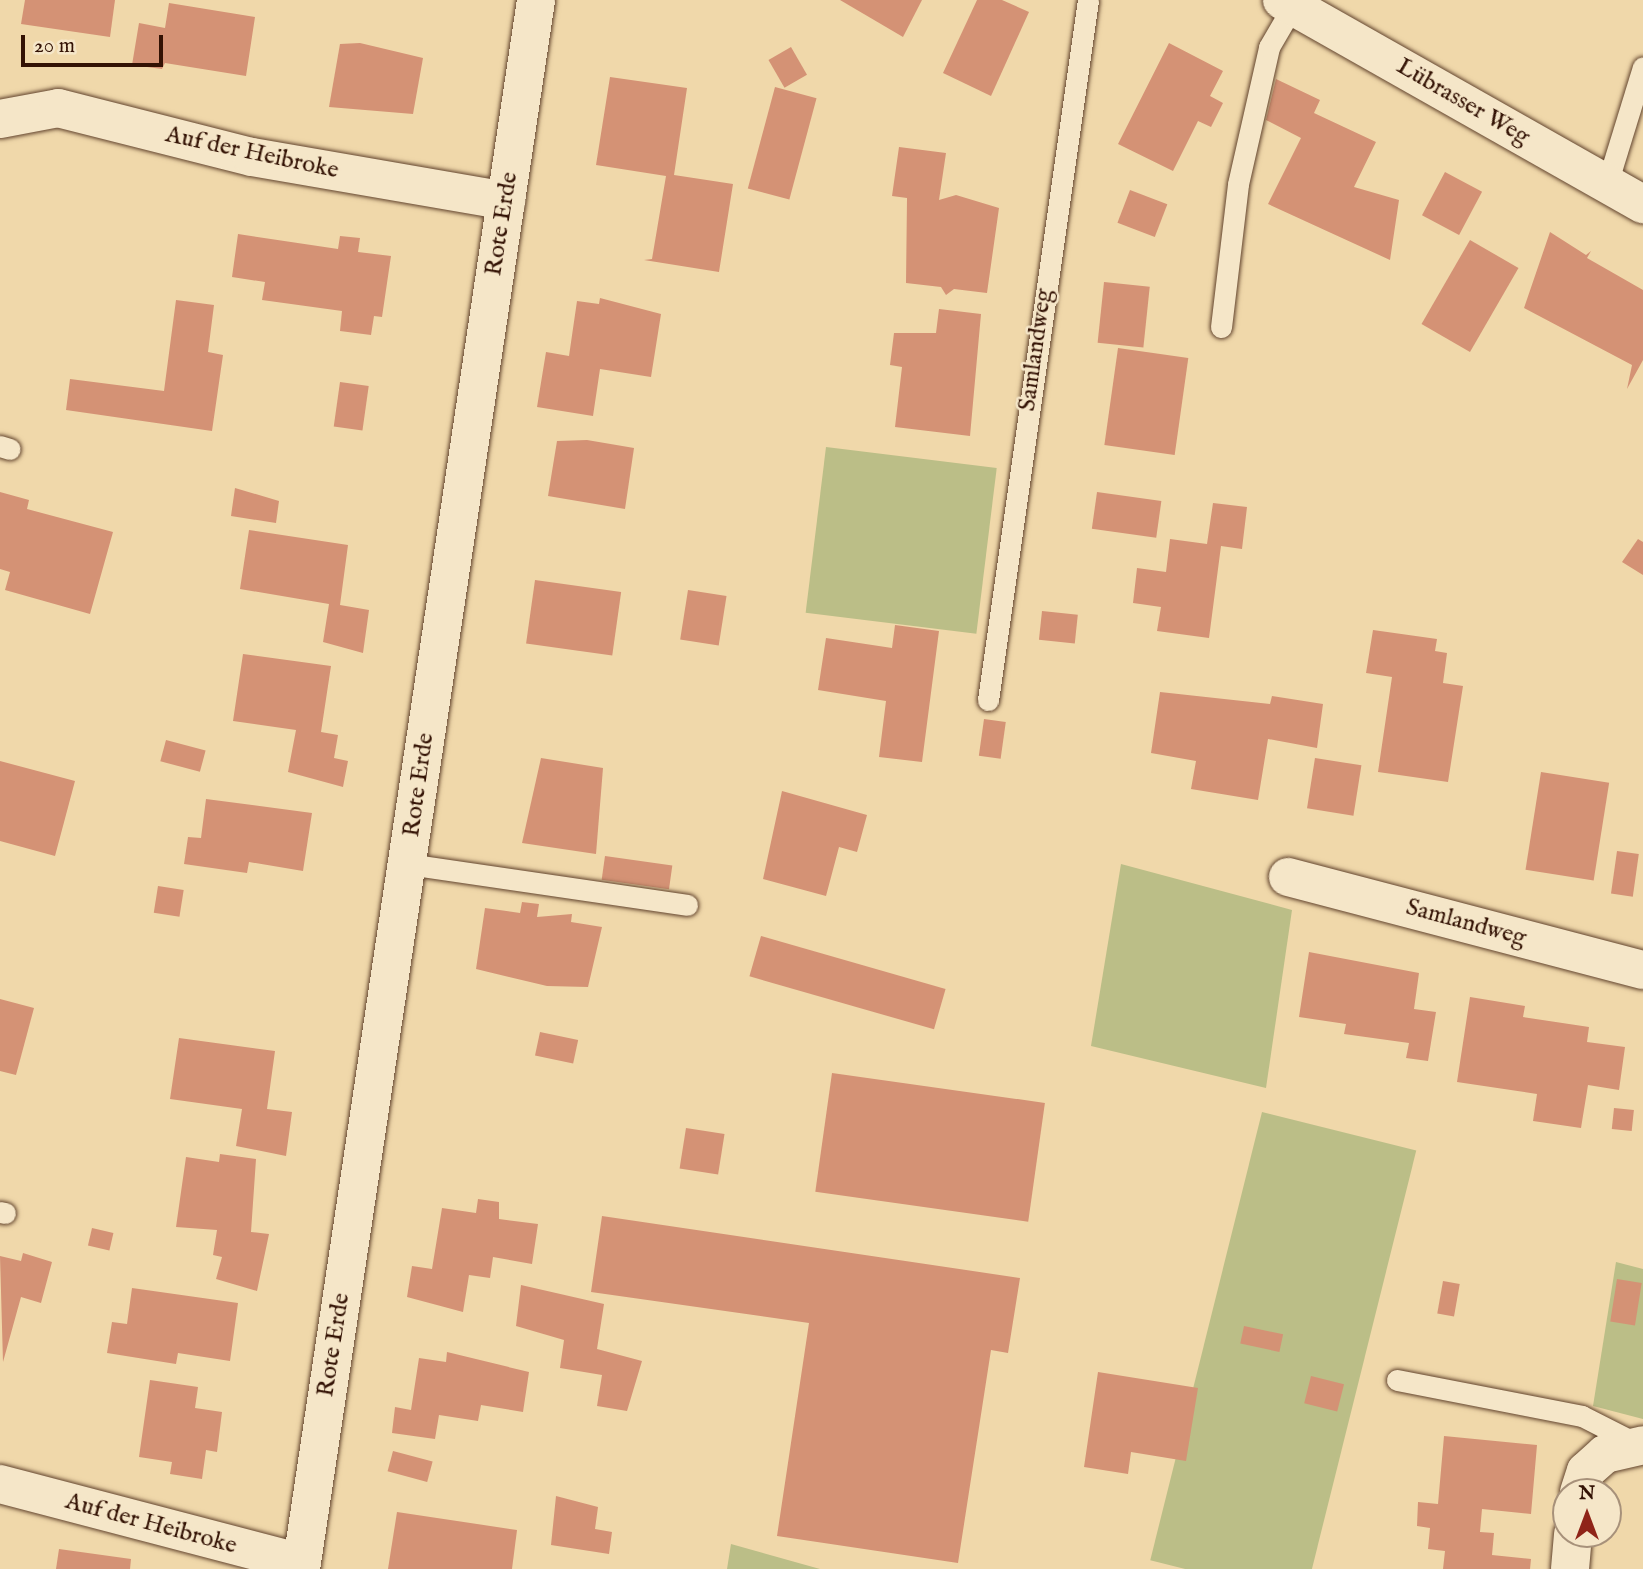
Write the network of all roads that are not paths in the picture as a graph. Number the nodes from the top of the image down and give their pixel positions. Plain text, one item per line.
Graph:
1 (536, 0) edge
2 (1088, 0) edge
3 (1288, 3) edge
4 (1643, 67) edge
5 (0, 119) edge
6 (1607, 184) junction
7 (506, 201) junction
8 (1643, 204) edge
9 (1221, 327) dead end
10 (988, 700) dead end
11 (407, 864) junction
12 (1289, 877) dead end
13 (687, 905) dead end
14 (1643, 970) edge
15 (1397, 1380) dead end
16 (1640, 1445) edge
17 (1584, 1478) edge
18 (0, 1484) edge
19 (1572, 1548) edge
20 (301, 1566) edge
21 (1570, 1569) edge

1 - 7 street, Rote Erde
2 - 10 lane, Samlandweg
3 - 6 street, Lübrasser Weg
3 - 9 lane
4 - 6 lane
5 - 7 street, Auf der Heibroke
6 - 8 street, Lübrasser Weg
7 - 11 street, Rote Erde
11 - 13 lane
11 - 20 street, Rote Erde
12 - 14 street, Samlandweg
15 - 16 lane
16 - 17 street
18 - 20 street, Auf der Heibroke
19 - 21 street

